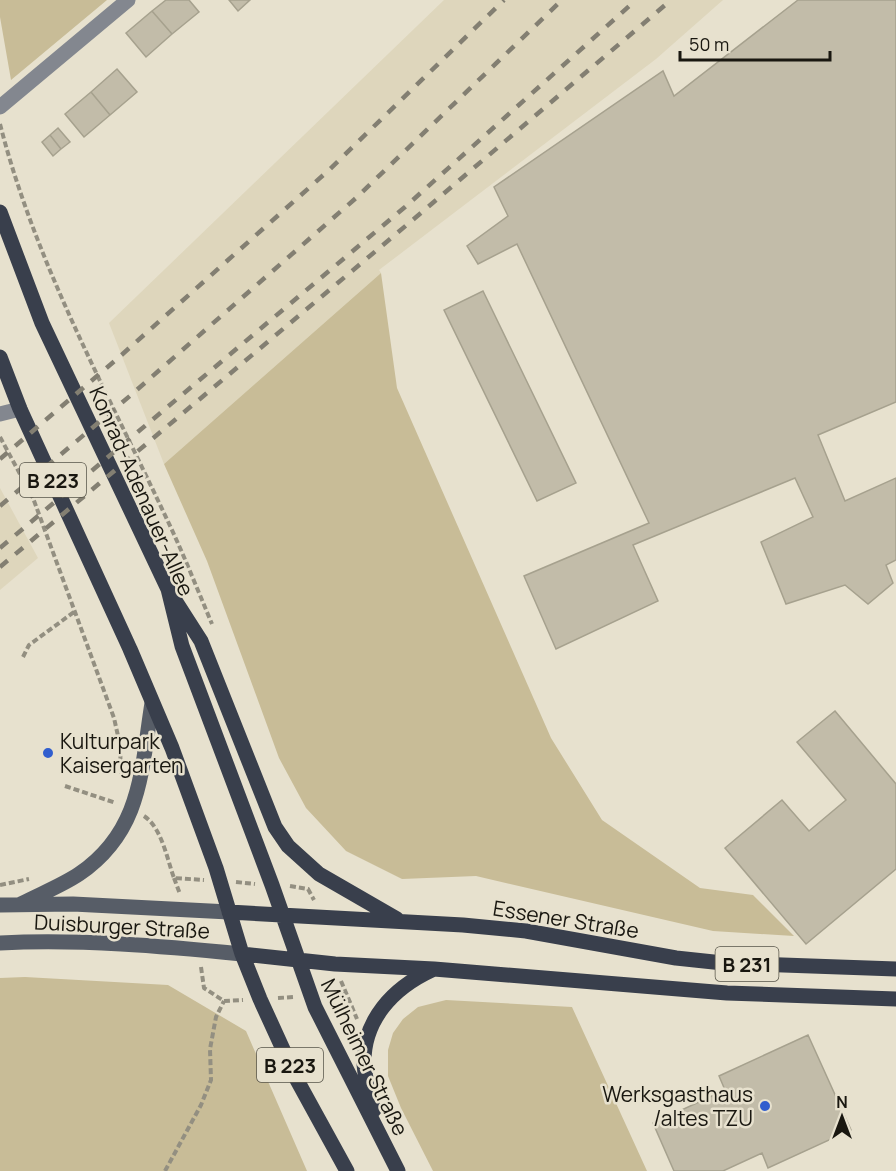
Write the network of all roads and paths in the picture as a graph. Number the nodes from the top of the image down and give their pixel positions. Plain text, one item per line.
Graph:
1 (128, 0) edge
2 (0, 107) edge
3 (0, 124) edge
4 (0, 212) edge
5 (0, 357) edge
6 (20, 409) junction
7 (0, 414) edge
8 (0, 437) edge
9 (168, 589) junction
10 (74, 612) junction
11 (214, 627) dead end
12 (23, 657) dead end
13 (152, 703) junction
14 (120, 779) dead end
15 (65, 786) dead end
16 (118, 796) dead end
17 (118, 803) junction
18 (111, 813) dead end
19 (38, 876) dead end
20 (0, 885) edge
21 (21, 904) junction
22 (0, 905) edge
23 (230, 912) junction
24 (282, 915) junction
25 (401, 921) junction
26 (0, 943) edge
27 (242, 954) junction
28 (297, 960) junction
29 (434, 969) junction
30 (896, 969) edge
31 (896, 999) edge
32 (224, 1001) dead end
33 (382, 1139) junction
34 (165, 1171) edge
35 (347, 1171) edge
36 (398, 1171) edge

1 - 2 street
3 - 11 path
4 - 9 main road, Konrad-Adenauer-Allee / B 223
5 - 6 main road, B 223
6 - 7 street
6 - 13 main road, B 223
8 - 10 path
9 - 24 main road, Konrad-Adenauer-Allee / B 223
9 - 25 main road
10 - 12 path
10 - 14 path
13 - 21 main road
13 - 23 main road, B 223
15 - 17 path
16 - 17 path
17 - 18 path
19 - 20 path
21 - 22 main road, Duisburger Straße
21 - 23 main road, Duisburger Straße
23 - 24 main road, Essener Straße / B 231
23 - 27 main road, B 223
24 - 25 main road, Essener Straße / B 231
24 - 28 main road, Konrad-Adenauer-Allee / B 223
25 - 30 main road, Essener Straße / B 231
26 - 27 main road, Duisburger Straße
27 - 28 main road, B 231
27 - 35 main road, B 223
28 - 29 main road, B 231
28 - 33 main road, Mülheimer Straße / B 223
29 - 31 main road, B 231
29 - 33 main road
32 - 34 path
33 - 36 main road, Mülheimer Straße / B 223

